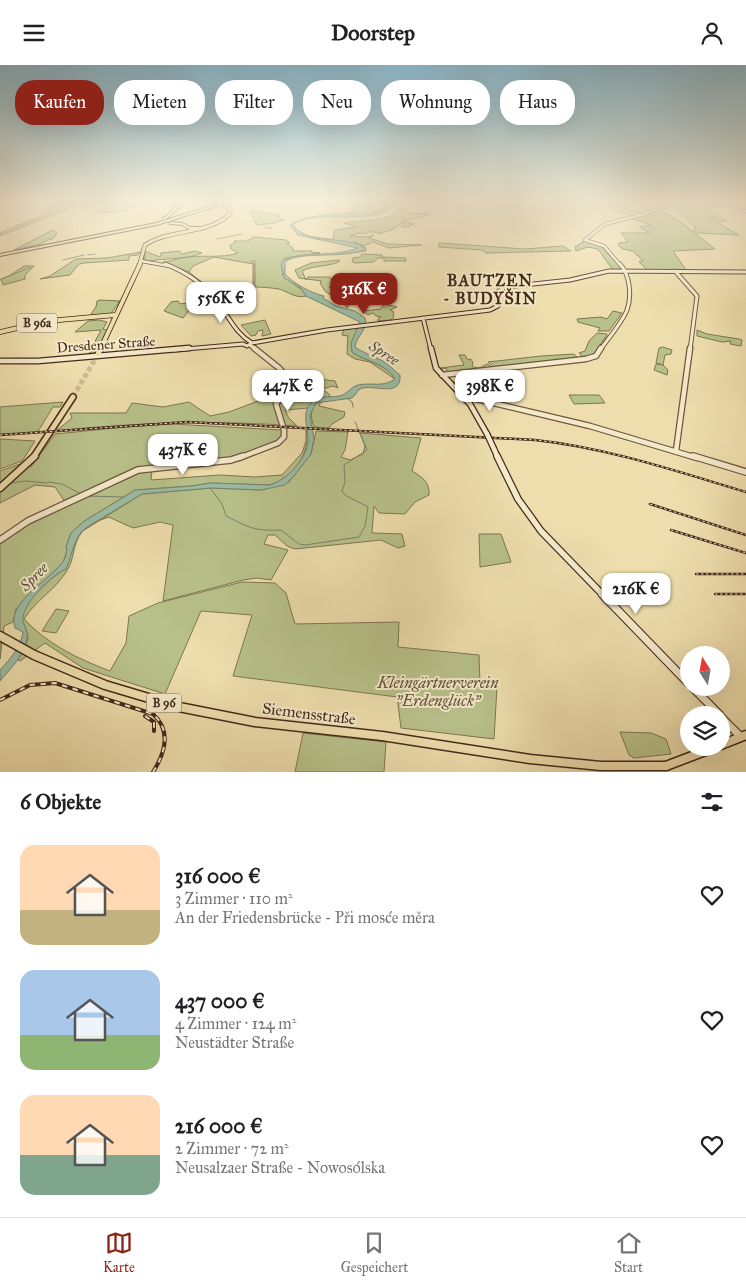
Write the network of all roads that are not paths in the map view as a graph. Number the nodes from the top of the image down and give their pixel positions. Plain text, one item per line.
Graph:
1 (110, 232) edge
2 (118, 232) edge
3 (119, 232) edge
4 (176, 232) edge
5 (594, 232) edge
6 (114, 233) junction
7 (20, 251) junction
8 (0, 255) edge
9 (141, 262) junction
10 (626, 271) junction
11 (675, 271) junction
12 (746, 272) edge
13 (114, 317) junction
14 (423, 318) junction
15 (76, 319) junction
16 (0, 332) edge
17 (248, 343) junction
18 (98, 354) tunnel mouth
19 (0, 361) edge
20 (443, 376) junction
21 (73, 397) tunnel mouth
22 (467, 399) junction
23 (676, 451) junction
24 (746, 472) edge
25 (0, 488) edge
26 (0, 540) edge
27 (0, 636) edge
28 (680, 675) edge
29 (701, 696) edge
30 (710, 706) edge
31 (730, 725) edge
32 (744, 738) edge
33 (730, 742) edge
34 (693, 756) edge
35 (628, 771) edge

1 - 7 highway
2 - 6 highway
3 - 6 highway
4 - 9 main road
5 - 10 street
6 - 7 highway
7 - 8 highway
9 - 13 main road
9 - 17 street
10 - 11 street
10 - 14 street, Dresdener Straße
10 - 20 street
11 - 12 street
11 - 23 street
13 - 15 main road, B 96a
13 - 15 main road, B 96a
13 - 18 main road
14 - 17 street, Dresdener Straße
14 - 20 street
15 - 16 main road, B 96a
17 - 19 street, Dresdener Straße
17 - 26 street
20 - 22 street
21 - 25 main road
22 - 23 street
22 - 28 street, bridge
23 - 24 street
27 - 35 main road, Siemensstraße / B 96
29 - 30 street
31 - 32 street
32 - 33 main road
34 - 35 main road, B 96

